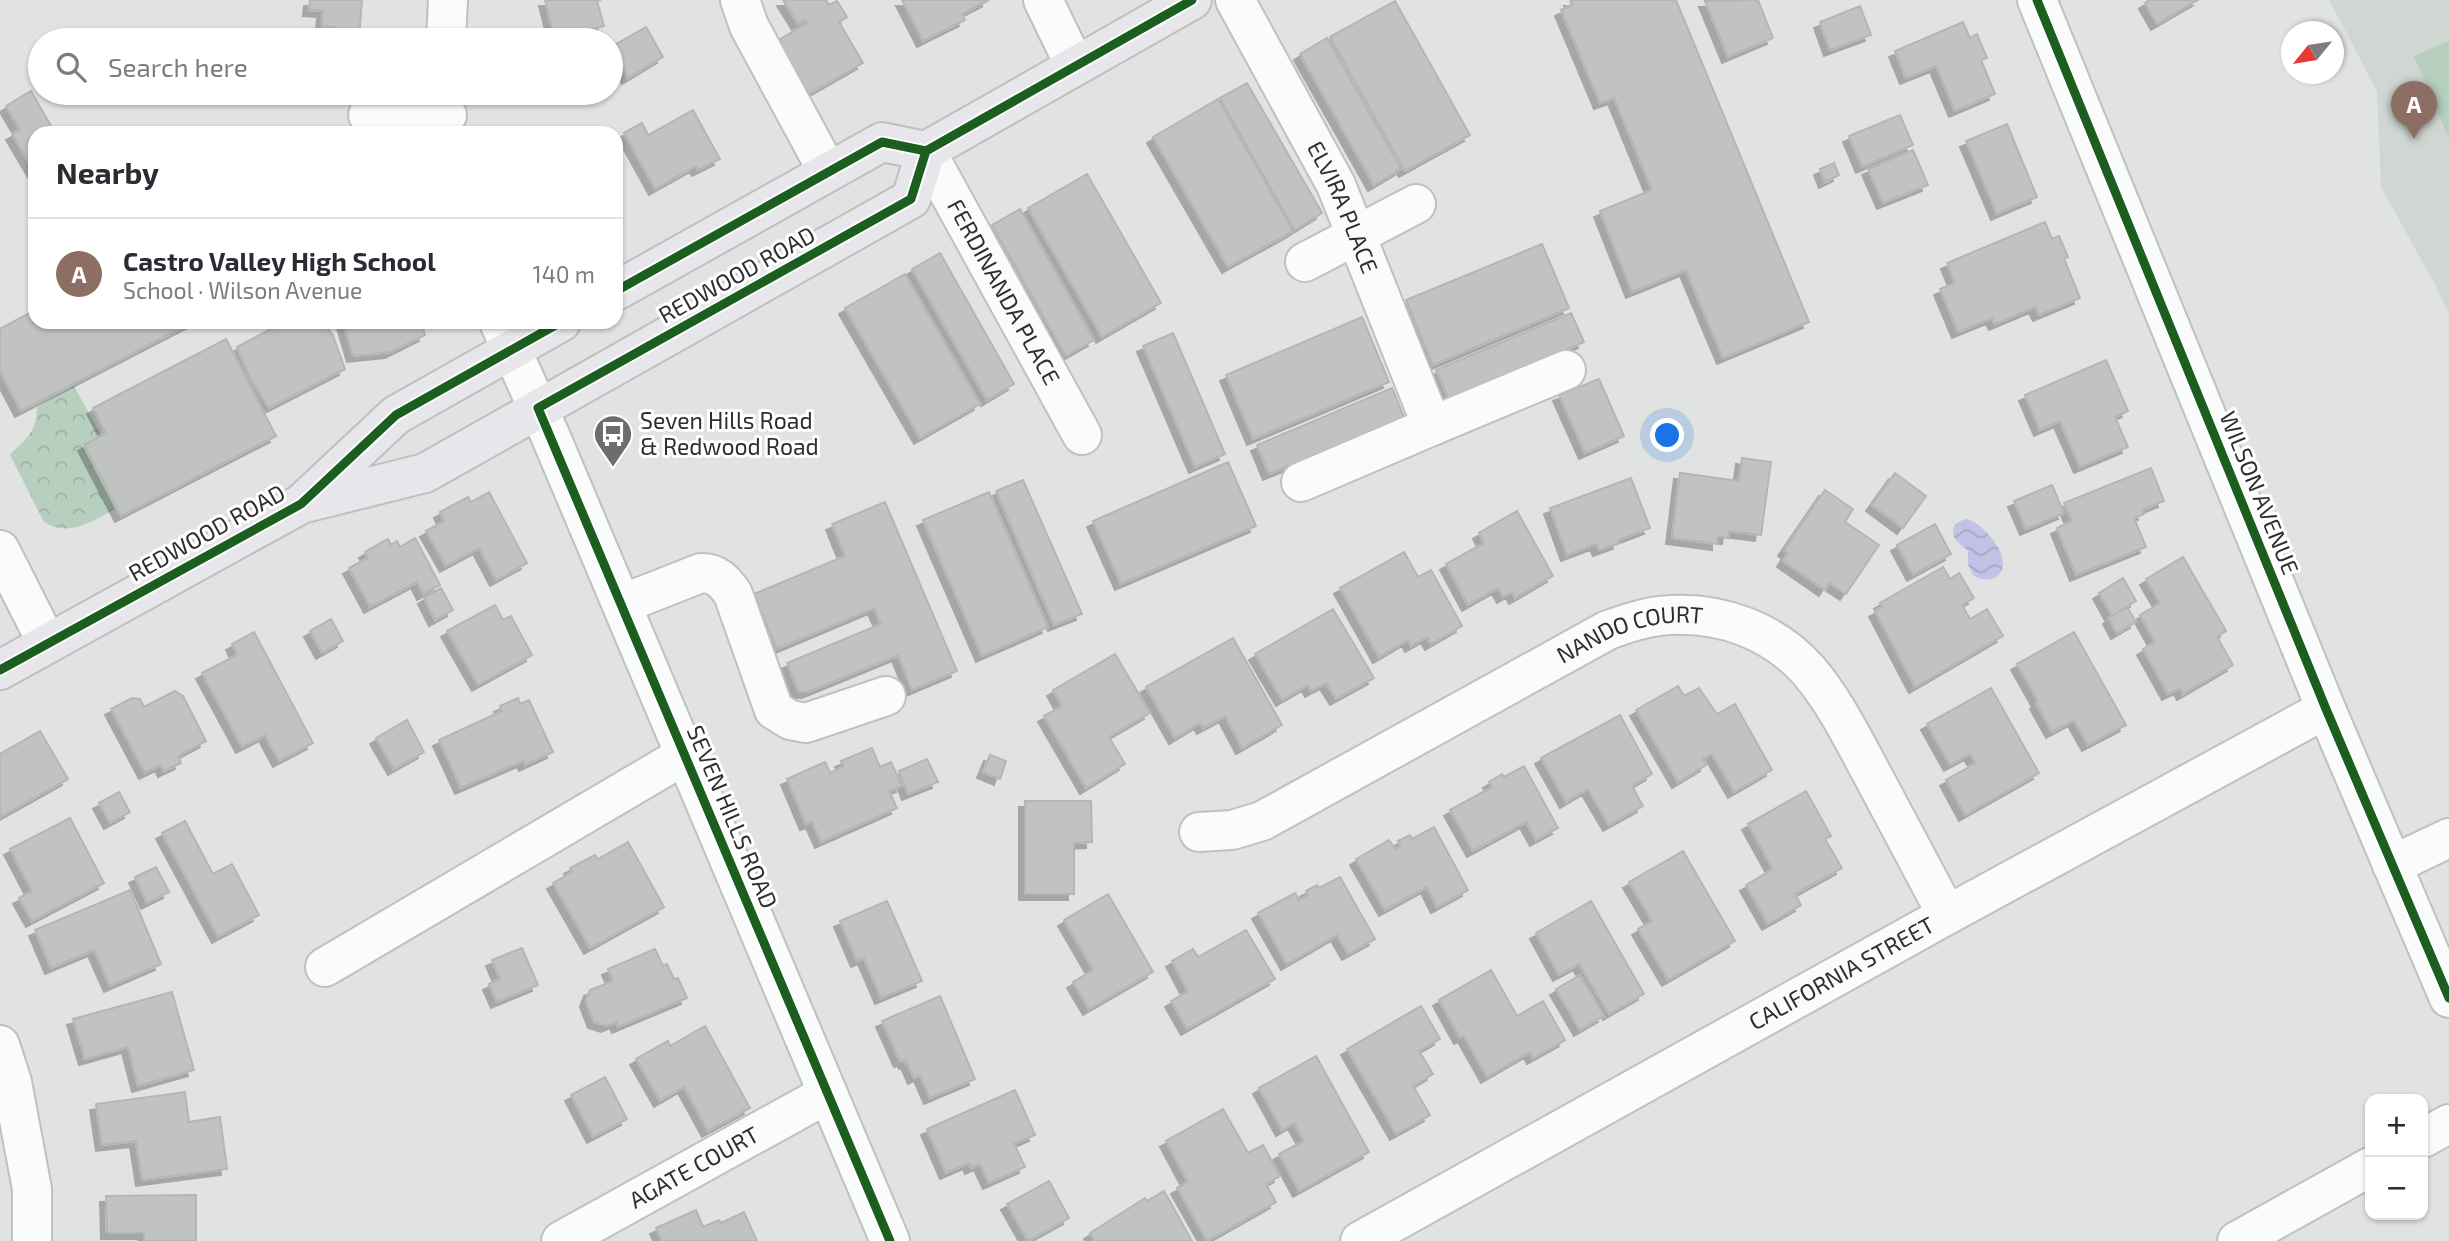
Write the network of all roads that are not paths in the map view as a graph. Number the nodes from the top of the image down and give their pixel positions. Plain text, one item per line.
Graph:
1 (448, 0) edge
2 (740, 0) edge
3 (1042, 0) edge
4 (1192, 0) edge
5 (1235, 0) edge
6 (2037, 0) edge
7 (447, 28) edge
8 (1074, 65) junction
9 (447, 114) edge
10 (368, 115) dead end
11 (926, 151) junction
12 (828, 172) junction
13 (1416, 204) dead end
14 (1356, 235) junction
15 (1305, 262) dead end
16 (623, 287) edge
17 (533, 329) edge
18 (505, 336) edge
19 (1566, 370) dead end
20 (538, 408) junction
21 (1432, 426) junction
22 (1082, 435) dead end
23 (1301, 482) dead end
24 (301, 504) junction
25 (0, 550) edge
26 (622, 604) junction
27 (47, 643) junction
28 (0, 670) edge
29 (886, 696) dead end
30 (2326, 709) junction
31 (685, 755) junction
32 (1199, 832) dead end
33 (2449, 838) edge
34 (2392, 865) junction
35 (1947, 915) junction
36 (325, 967) dead end
37 (2449, 998) edge
38 (0, 1045) edge
39 (827, 1094) junction
40 (2449, 1124) edge
41 (2428, 1135) edge
42 (2365, 1170) edge
43 (16, 1195) edge
44 (32, 1241) edge
45 (561, 1241) edge
46 (890, 1241) edge
47 (1360, 1241) edge
48 (2237, 1241) edge

1 - 7 street
2 - 12 street
3 - 8 street
4 - 8 main road
5 - 14 street, ELVIRA PLACE
6 - 30 street, WILSON AVENUE
8 - 11 main road
9 - 10 street
11 - 12 main road, REDWOOD ROAD
11 - 20 main road, REDWOOD ROAD
11 - 22 street, FERDINANDA PLACE
12 - 16 main road, REDWOOD ROAD
13 - 14 street
14 - 15 street
14 - 21 street, ELVIRA PLACE
17 - 18 main road, REDWOOD ROAD
18 - 20 street, SEVEN HILLS ROAD
18 - 24 main road, REDWOOD ROAD
19 - 21 street
20 - 24 main road, REDWOOD ROAD
20 - 26 street, SEVEN HILLS ROAD
21 - 23 street
24 - 27 main road, REDWOOD ROAD
25 - 27 street
26 - 29 street
26 - 31 street, SEVEN HILLS ROAD
27 - 28 main road, REDWOOD ROAD
30 - 34 street, WILSON AVENUE
30 - 35 street, CALIFORNIA STREET
31 - 36 street
31 - 39 street, SEVEN HILLS ROAD
32 - 35 street, NANDO COURT
33 - 34 street
34 - 37 street, WILSON AVENUE
35 - 47 street, CALIFORNIA STREET
38 - 43 street
39 - 45 street, AGATE COURT
39 - 46 street, SEVEN HILLS ROAD
40 - 41 street
42 - 48 street
43 - 44 street

